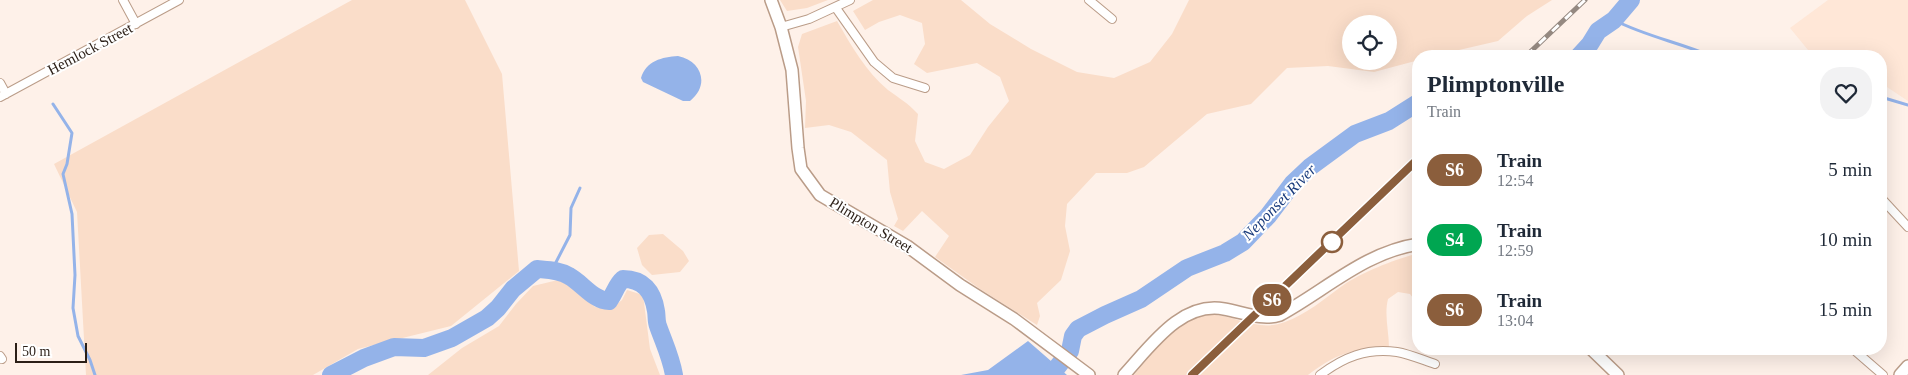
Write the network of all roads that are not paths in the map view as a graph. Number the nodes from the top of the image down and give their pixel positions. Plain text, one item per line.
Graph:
1 (123, 0) edge
2 (179, 0) edge
3 (770, 0) edge
4 (850, 0) edge
5 (1089, 0) edge
6 (836, 8) junction
7 (1112, 19) dead end
8 (136, 24) junction
9 (781, 27) junction
10 (0, 84) edge
11 (925, 88) dead end
12 (3, 96) edge
13 (1887, 205) edge
14 (1908, 228) edge
15 (1412, 246) edge
16 (1597, 355) edge
17 (1860, 355) edge
18 (1435, 364) dead end
19 (1908, 366) edge
20 (1089, 375) edge
21 (1124, 375) edge
22 (1320, 375) edge
23 (1618, 375) edge
24 (1884, 375) edge
25 (1900, 375) edge

1 - 8 street
2 - 8 street, Hemlock Street
3 - 9 street, Plimpton Street
4 - 6 street
5 - 7 street
6 - 9 street
6 - 11 street
8 - 12 street, Hemlock Street
9 - 20 street, Plimpton Street
10 - 12 street
13 - 14 street
15 - 21 street
16 - 23 street
17 - 24 street
18 - 22 street
19 - 25 street

